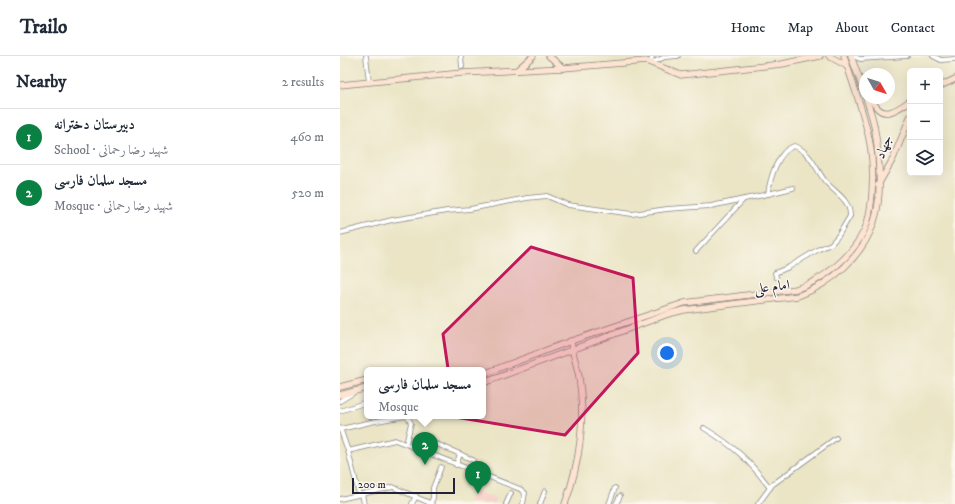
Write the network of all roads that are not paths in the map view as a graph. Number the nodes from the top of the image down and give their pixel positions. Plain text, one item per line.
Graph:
1 (366, 56) edge
2 (461, 56) edge
3 (534, 56) edge
4 (549, 56) edge
5 (652, 56) edge
6 (678, 56) edge
7 (820, 56) edge
8 (829, 56) edge
9 (844, 56) edge
10 (852, 56) edge
11 (907, 56) edge
12 (933, 56) edge
13 (872, 57) edge
14 (955, 59) edge
15 (651, 63) junction
16 (847, 66) junction
17 (462, 67) dead end
18 (552, 68) junction
19 (563, 68) junction
20 (529, 69) junction
21 (516, 70) junction
22 (857, 75) junction
23 (859, 77) edge
24 (955, 79) edge
25 (369, 82) junction
26 (340, 85) edge
27 (943, 85) edge
28 (907, 103) edge
29 (874, 104) edge
30 (907, 124) edge
31 (878, 185) junction
32 (793, 188) dead end
33 (768, 194) junction
34 (744, 198) junction
35 (340, 233) edge
36 (696, 251) dead end
37 (776, 277) dead end
38 (682, 303) junction
39 (684, 310) junction
40 (571, 341) junction
41 (572, 351) junction
42 (486, 373) edge
43 (364, 380) edge
44 (486, 382) edge
45 (340, 387) edge
46 (364, 388) edge
47 (356, 390) junction
48 (340, 395) edge
49 (340, 401) edge
50 (364, 403) edge
51 (340, 411) edge
52 (388, 419) edge
53 (408, 419) edge
54 (340, 428) edge
55 (704, 428) dead end
56 (836, 438) dead end
57 (432, 442) dead end
58 (406, 444) junction
59 (348, 451) junction
60 (460, 454) junction
61 (474, 460) dead end
62 (456, 465) junction
63 (441, 467) dead end
64 (616, 488) dead end
65 (770, 488) junction
66 (545, 491) dead end
67 (511, 493) dead end
68 (360, 494) junction
69 (416, 496) junction
70 (620, 496) dead end
71 (340, 499) edge
72 (364, 504) edge
73 (412, 504) edge
74 (431, 504) edge
75 (506, 504) edge
76 (523, 504) edge
77 (540, 504) edge
78 (565, 504) edge
79 (609, 504) edge
80 (616, 504) edge
81 (758, 504) edge

1 - 25 street
2 - 17 street
3 - 20 main road
3 - 21 main road
4 - 18 main road
4 - 19 main road
5 - 15 street
6 - 15 street
7 - 15 main road
8 - 16 main road
9 - 16 main road, امام علی
10 - 13 street
10 - 22 main road, امام علی
11 - 13 street
12 - 14 street
15 - 19 main road
16 - 38 main road, امام علی
18 - 19 main road
18 - 20 main road
20 - 21 main road
21 - 25 main road
22 - 23 main road
22 - 31 main road, امام علی
24 - 27 main road
25 - 26 main road
28 - 29 main road
30 - 31 main road, جهاد
31 - 39 main road, امام علی
32 - 33 street
33 - 34 street
33 - 37 street
34 - 35 street
34 - 36 street
38 - 39 main road
38 - 40 main road, امام علی
39 - 41 main road, امام علی
40 - 41 main road
40 - 42 main road, امام علی
41 - 44 main road, امام علی
41 - 78 main road
43 - 45 main road
46 - 47 main road
47 - 48 main road
47 - 49 street
50 - 51 street
52 - 54 street
53 - 58 street
54 - 59 street
55 - 65 street
56 - 65 street
57 - 60 street
58 - 59 street
58 - 62 street
59 - 68 street
60 - 61 street
60 - 62 street
62 - 76 street
63 - 74 street
64 - 79 street
65 - 81 street
66 - 77 street
67 - 75 street
68 - 69 street
68 - 71 street
68 - 72 street
69 - 73 street
69 - 74 street
70 - 80 street

